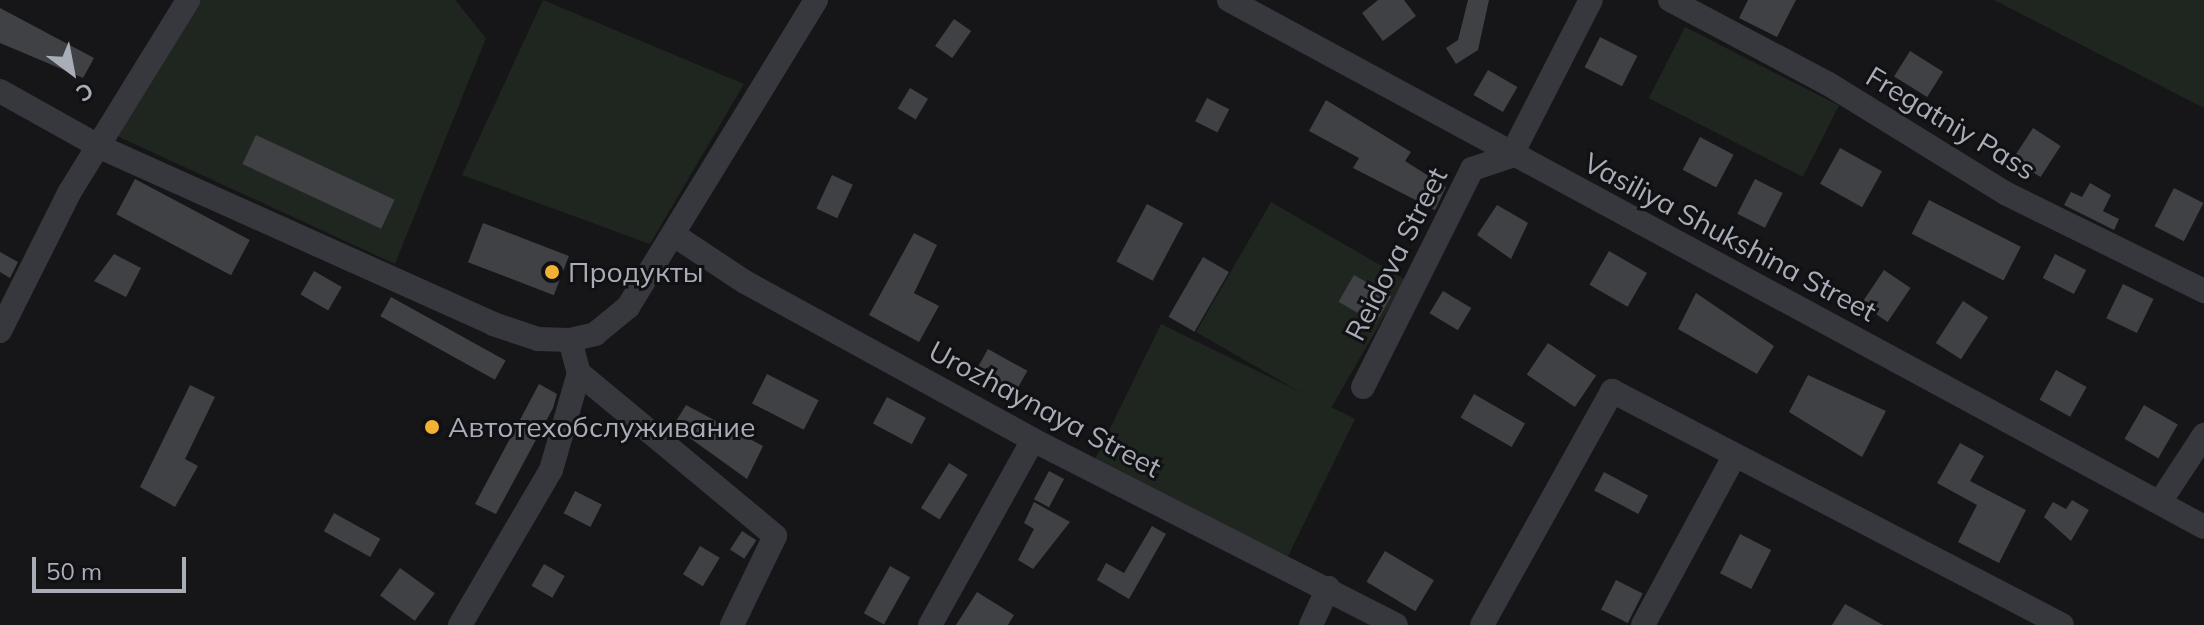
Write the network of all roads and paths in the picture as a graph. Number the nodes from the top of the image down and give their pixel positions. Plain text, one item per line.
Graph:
1 (188, 0) edge
2 (816, 0) edge
3 (1229, 0) edge
4 (1591, 0) edge
5 (1670, 0) edge
6 (0, 91) edge
7 (100, 147) junction
8 (1511, 156) junction
9 (674, 235) junction
10 (2204, 291) edge
11 (0, 331) edge
12 (570, 340) junction
13 (579, 373) junction
14 (1363, 387) dead end
15 (2204, 435) edge
16 (1033, 440) junction
17 (1735, 455) junction
18 (2162, 499) junction
19 (2204, 527) edge
20 (1328, 588) junction
21 (460, 625) edge
22 (732, 625) edge
23 (930, 625) edge
24 (1311, 625) edge
25 (1396, 625) edge
26 (1482, 625) edge
27 (1643, 625) edge
28 (2062, 625) edge

1 - 7 street
2 - 9 street
3 - 8 street, Vasiliya Shukshina Street
4 - 8 street
5 - 10 street, Fregatniy Pass
6 - 7 street
7 - 11 street
7 - 12 street
8 - 14 street, Reidova Street
8 - 18 street, Vasiliya Shukshina Street
9 - 12 street
9 - 16 street, Urozhaynaya Street
12 - 13 street
13 - 21 street
13 - 22 street
15 - 18 street
16 - 20 street, Urozhaynaya Street
16 - 23 street
17 - 26 street
17 - 27 street
17 - 28 street
18 - 19 street, Vasiliya Shukshina Street
20 - 24 street
20 - 25 street, Urozhaynaya Street

